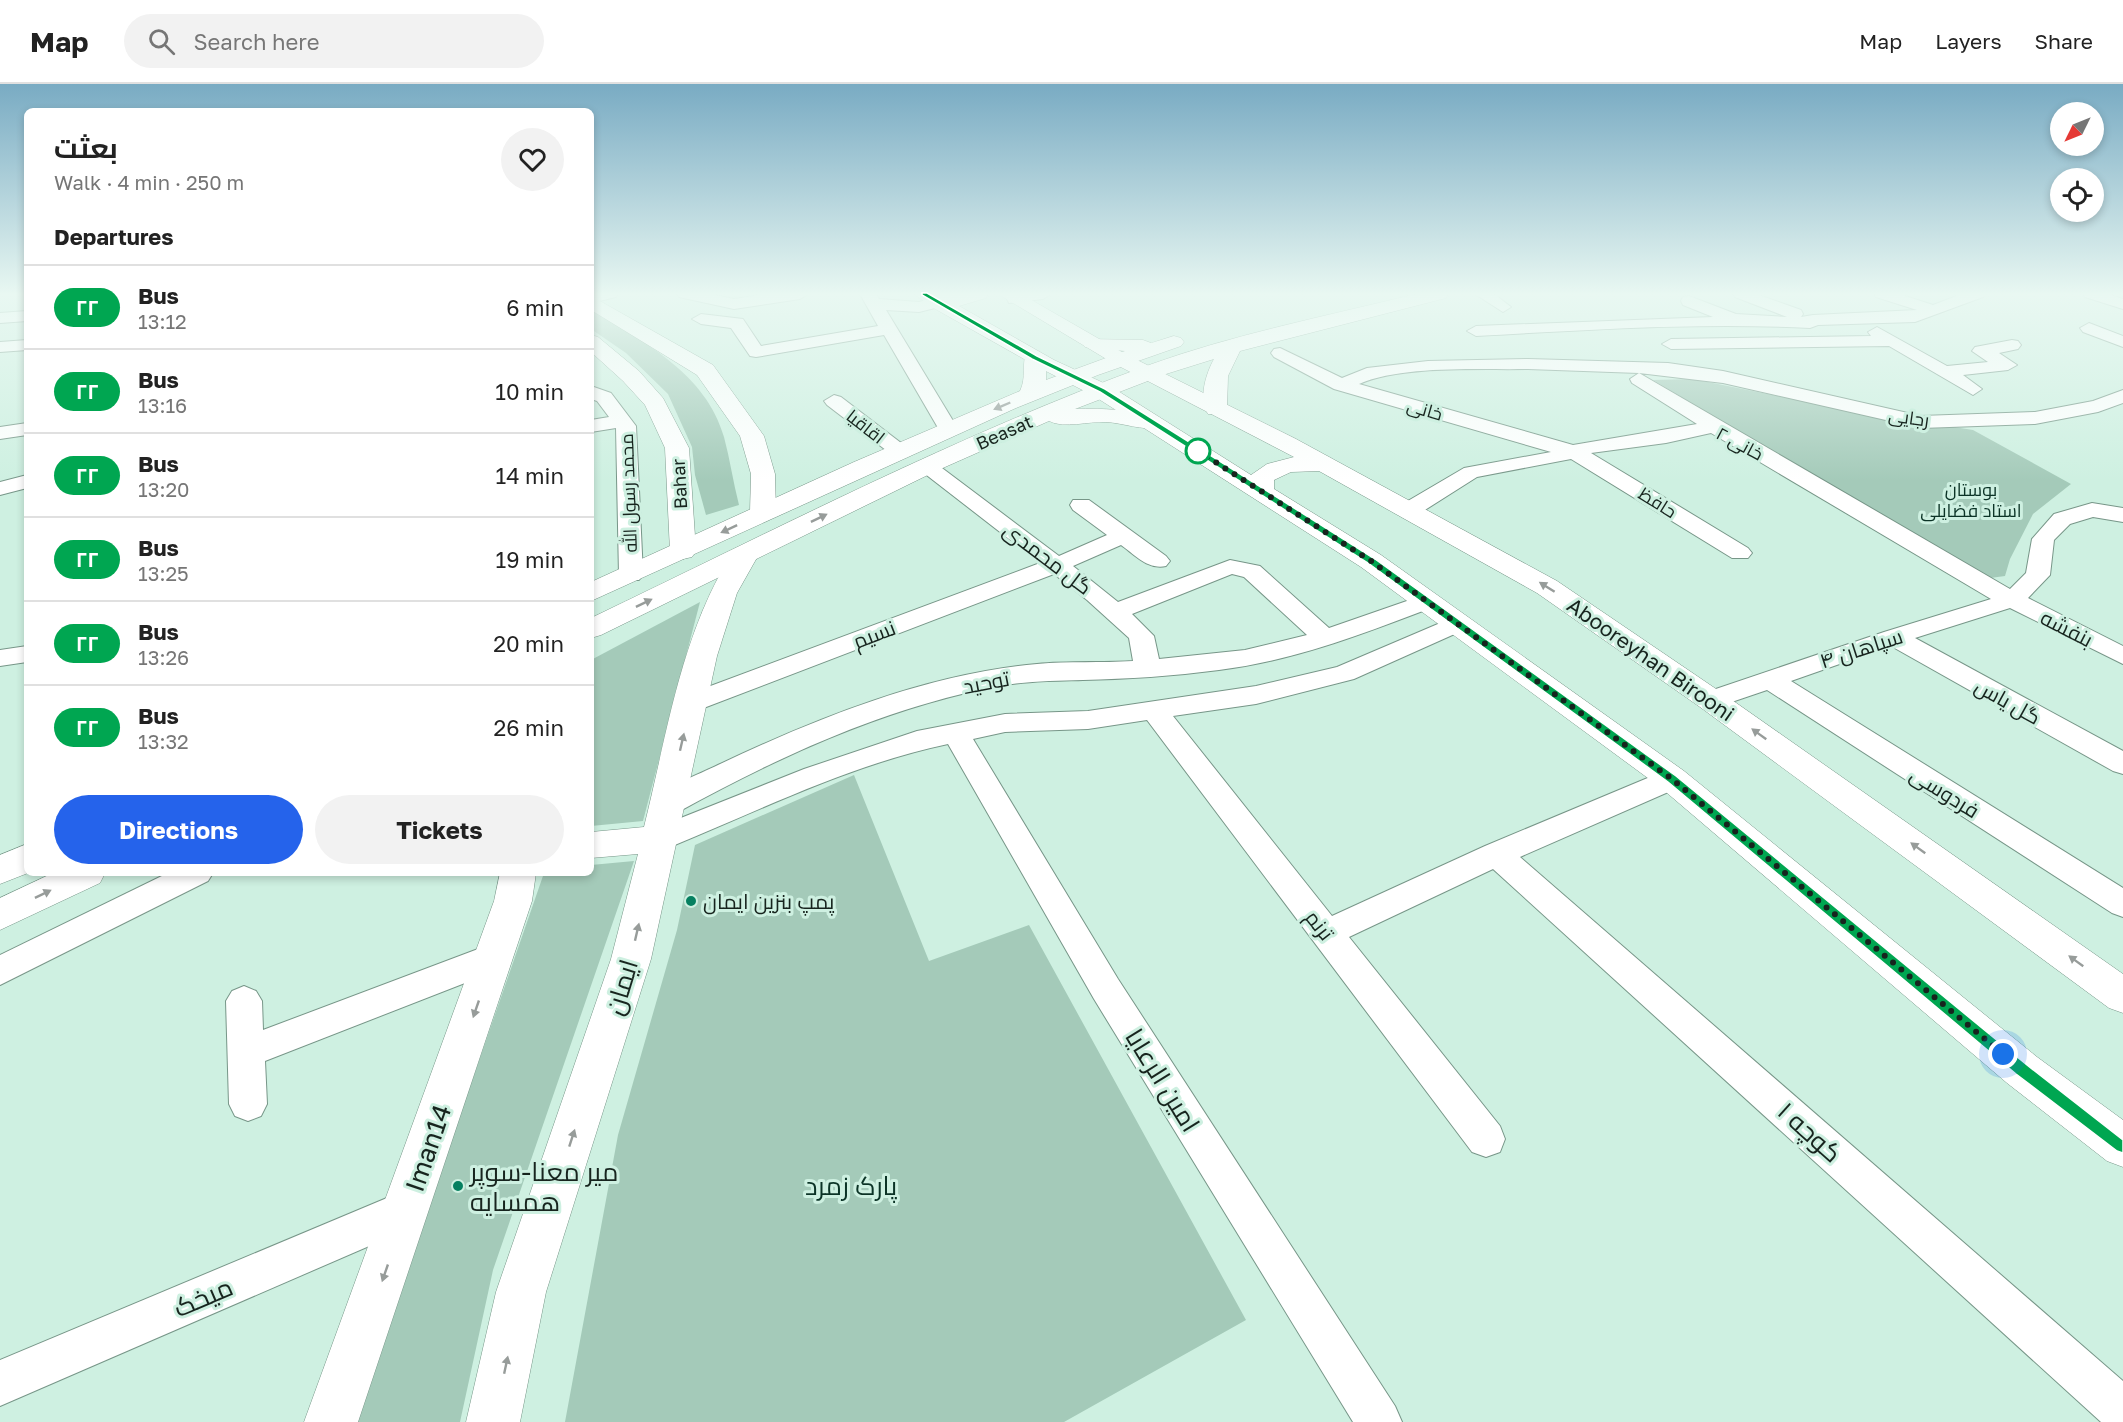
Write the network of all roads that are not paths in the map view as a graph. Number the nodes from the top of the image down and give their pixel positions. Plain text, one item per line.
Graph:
1 (609, 356) edge
2 (683, 356) edge
3 (905, 356) edge
4 (1115, 356) edge
5 (1127, 356) edge
6 (1201, 356) edge
7 (1225, 356) edge
8 (1287, 356) edge
9 (1563, 356) edge
10 (1681, 356) edge
11 (1786, 356) edge
12 (1842, 356) edge
13 (1918, 356) edge
14 (1991, 356) edge
15 (1034, 357) joint
16 (1119, 359) junction
17 (1792, 362) dead end
18 (1850, 362) dead end
19 (1573, 366) junction
20 (1944, 372) junction
21 (1696, 373) junction
22 (1147, 374) junction
23 (1640, 380) dead end
24 (1089, 383) junction
25 (1341, 385) junction
26 (1973, 389) dead end
27 (594, 393) edge
28 (1028, 395) junction
29 (2123, 396) edge
30 (834, 401) dead end
31 (1215, 409) junction
32 (621, 421) junction
33 (1030, 421) junction
34 (1151, 422) junction
35 (594, 426) edge
36 (1714, 426) junction
37 (24, 429) edge
38 (948, 429) junction
39 (0, 433) edge
40 (898, 450) junction
41 (1574, 452) junction
42 (1325, 464) junction
43 (927, 466) junction
44 (24, 482) edge
45 (0, 489) edge
46 (1262, 492) junction
47 (1081, 505) dead end
48 (1409, 510) junction
49 (763, 513) junction
50 (2123, 515) edge
51 (1123, 536) junction
52 (683, 550) junction
53 (1740, 553) dead end
54 (746, 554) junction
55 (1158, 561) dead end
56 (1057, 565) junction
57 (631, 575) junction
58 (594, 592) edge
59 (2012, 600) junction
60 (1427, 601) junction
61 (1115, 612) junction
62 (1459, 623) junction
63 (594, 628) edge
64 (1324, 637) junction
65 (1893, 637) junction
66 (24, 654) edge
67 (2123, 656) edge
68 (0, 658) edge
69 (1147, 666) junction
70 (1768, 679) junction
71 (1710, 700) junction
72 (691, 703) junction
73 (1154, 711) junction
74 (956, 733) junction
75 (2123, 764) edge
76 (1672, 779) junction
77 (663, 821) junction
78 (594, 844) edge
79 (1496, 854) junction
80 (24, 859) edge
81 (0, 870) edge
82 (81, 876) edge
83 (190, 876) edge
84 (517, 876) edge
85 (2123, 904) edge
86 (0, 917) edge
87 (1326, 933) junction
88 (494, 957) junction
89 (0, 971) edge
90 (2123, 996) edge
91 (244, 1001) dead end
92 (246, 1052) junction
93 (248, 1104) dead end
94 (2103, 1119) edge
95 (1486, 1139) dead end
96 (2123, 1146) edge
97 (406, 1210) junction
98 (0, 1383) edge
99 (2123, 1411) edge
100 (331, 1422) edge
101 (493, 1422) edge
102 (1379, 1422) edge

1 - 52 main road, Bahar
2 - 49 main road
3 - 38 street
4 - 16 main road
5 - 16 main road, Beasat
6 - 22 main road, Beasat
7 - 31 main road
8 - 25 street, خانی
9 - 19 street
10 - 21 street
11 - 17 street
12 - 18 street
13 - 20 street
14 - 20 street
15 - 24 main road
15 - 28 main road
16 - 22 main road, Abooreyhan Birooni
16 - 24 main road, Beasat
19 - 21 street, رجایی
19 - 25 street, رجایی
20 - 26 street
21 - 29 street, رجایی
22 - 24 main road, Beasat
22 - 31 main road, Abooreyhan Birooni
23 - 36 street
24 - 28 main road, Beasat
24 - 33 main road, Beasat
24 - 34 main road
25 - 41 street, خانی
27 - 32 street, محمد رسول الله
28 -> 38 main road, Beasat
30 - 40 street, اقاقیا
31 - 42 main road, Abooreyhan Birooni
32 - 35 street
32 - 57 street, محمد رسول الله
33 - 34 main road
33 - 43 main road, Beasat
34 - 46 main road
36 - 41 street, خانی ۲
36 - 59 street, خانی ۲
37 - 39 street
38 - 40 main road, Beasat
40 - 49 main road, Beasat
41 - 48 street, خانی ۲
41 - 53 street, حافظ
42 - 46 main road
42 - 48 main road, Abooreyhan Birooni
54 -> 43 main road, Beasat
43 - 56 street, گل محمدی
44 - 45 street
46 - 60 main road
47 - 51 street
71 -> 48 main road, Abooreyhan Birooni
49 -> 52 main road, Beasat
50 - 59 street
51 - 55 street
51 - 56 street, نسیم
52 - 57 main road, Beasat
63 -> 54 main road, Beasat
54 - 72 main road, ایمان
56 - 61 street, گل محمدی
56 - 72 street, نسیم
57 - 58 main road, Beasat
59 - 65 street, سپاهان ۴
59 - 67 street, بنفشه
60 - 62 main road
60 - 64 street, توحید
61 - 64 street
61 - 69 street, گل محمدی
62 - 73 street
62 - 76 main road
64 - 69 street, توحید
65 - 70 street, سپاهان ۴
65 - 75 street, گل یاس
66 - 68 street
69 - 77 street, توحید
70 - 71 street, سپاهان ۴
70 - 85 street, فردوسی
90 -> 71 main road, Abooreyhan Birooni
77 -> 72 main road, ایمان
73 - 74 street
73 - 87 street, ترنم
74 - 77 street
74 - 102 street, امین الرعایا
76 - 79 street
76 - 94 main road
77 - 78 main road
101 -> 77 main road, ایمان
79 - 87 street
79 - 99 street, کوچه ۱
80 - 81 main road
86 -> 82 main road
83 - 89 street
84 - 88 main road, Iman14
87 - 95 street, ترنم
88 - 92 street
88 -> 97 main road, Iman14
91 - 92 street
92 - 93 street
94 - 96 main road
97 - 98 street, میخک
97 -> 100 main road, Iman14

